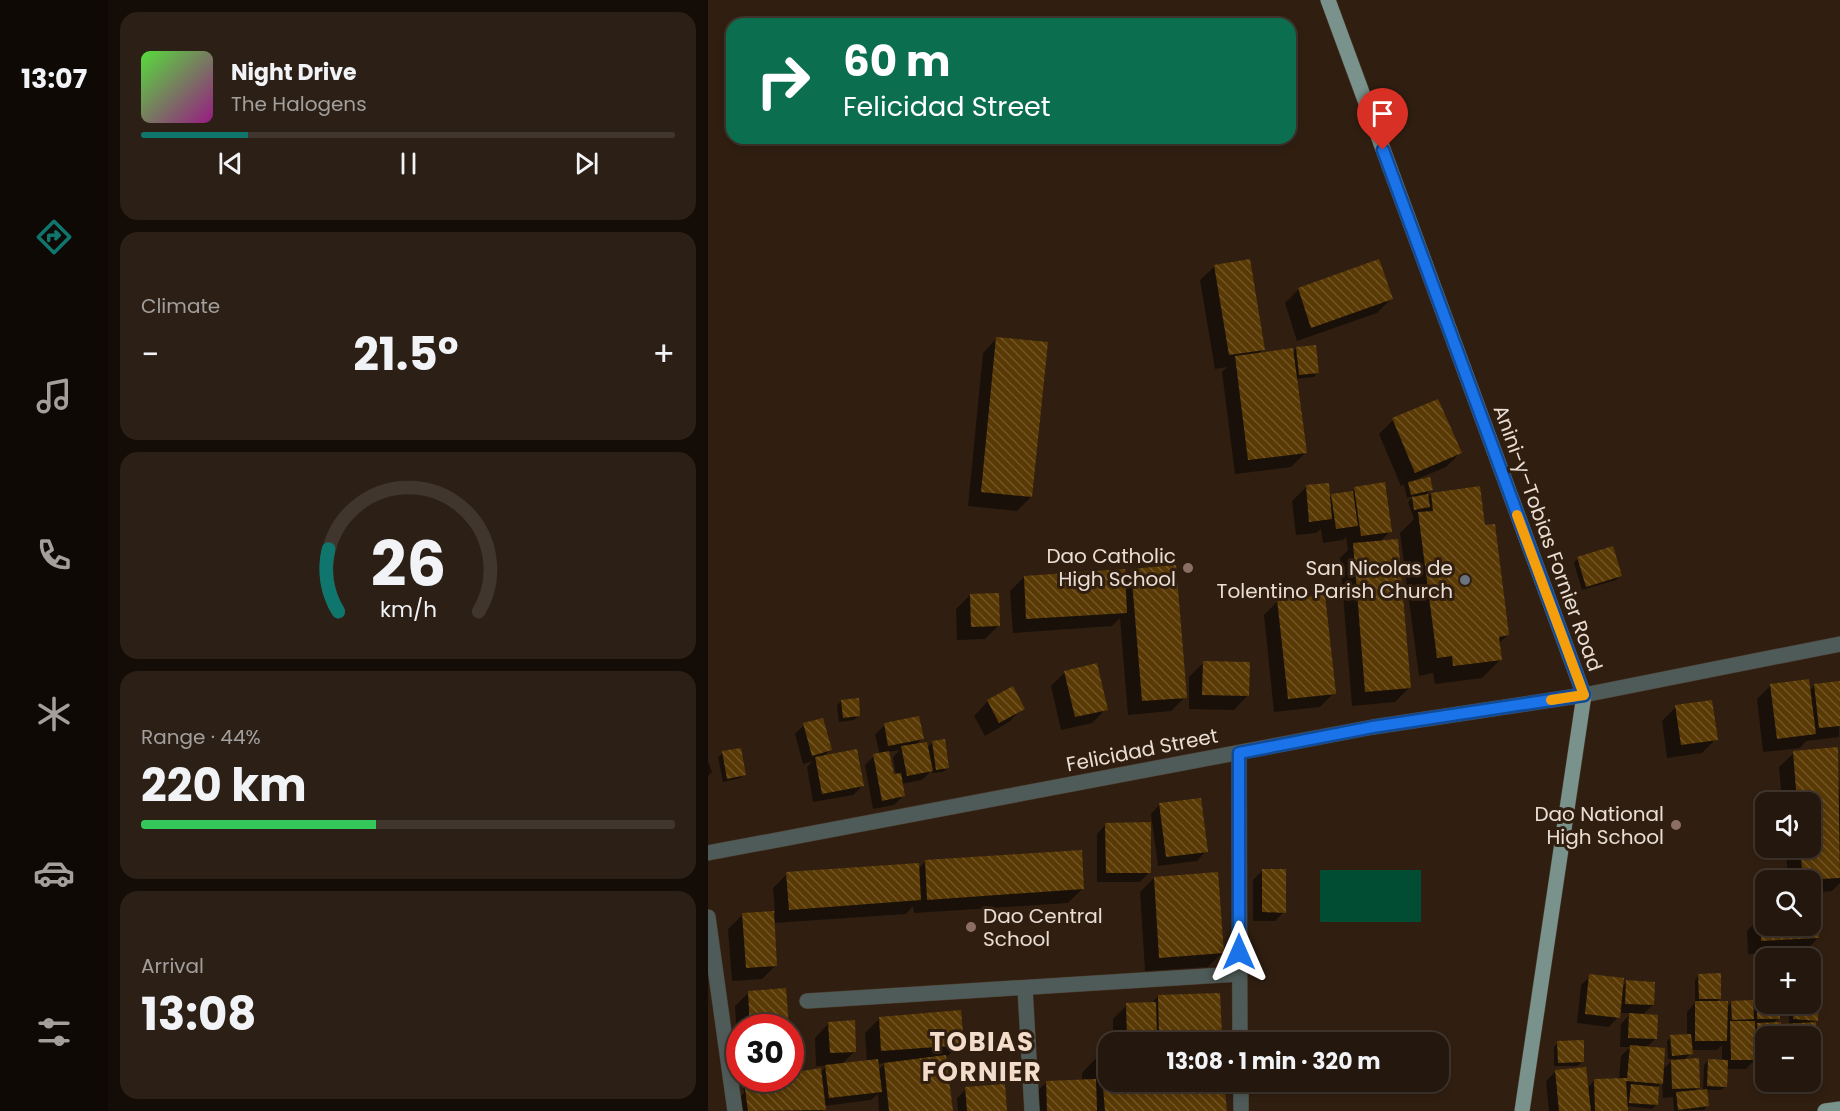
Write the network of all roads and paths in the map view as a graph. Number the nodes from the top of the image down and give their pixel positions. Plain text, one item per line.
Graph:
1 (1328, 0) edge
2 (1840, 644) edge
3 (1584, 695) junction
4 (1239, 753) junction
5 (708, 853) edge
6 (708, 917) edge
7 (1239, 974) junction
8 (1025, 988) junction
9 (807, 1001) dead end
10 (1240, 1032) edge
11 (1241, 1092) edge
12 (1840, 1109) edge
13 (735, 1111) edge
14 (1032, 1111) edge
15 (1241, 1111) edge
16 (1522, 1111) edge
17 (1825, 1111) edge

1 - 3 main road, Anini-y–Tobias Fornier Road
2 - 3 street, Felicidad Street
3 - 4 street, Felicidad Street
3 - 16 main road, Anini-y–Tobias Fornier Road
4 - 5 street, Felicidad Street
4 - 7 street
6 - 13 street
7 - 8 street
7 - 10 street
8 - 9 street
8 - 14 street
11 - 15 street
12 - 17 main road

